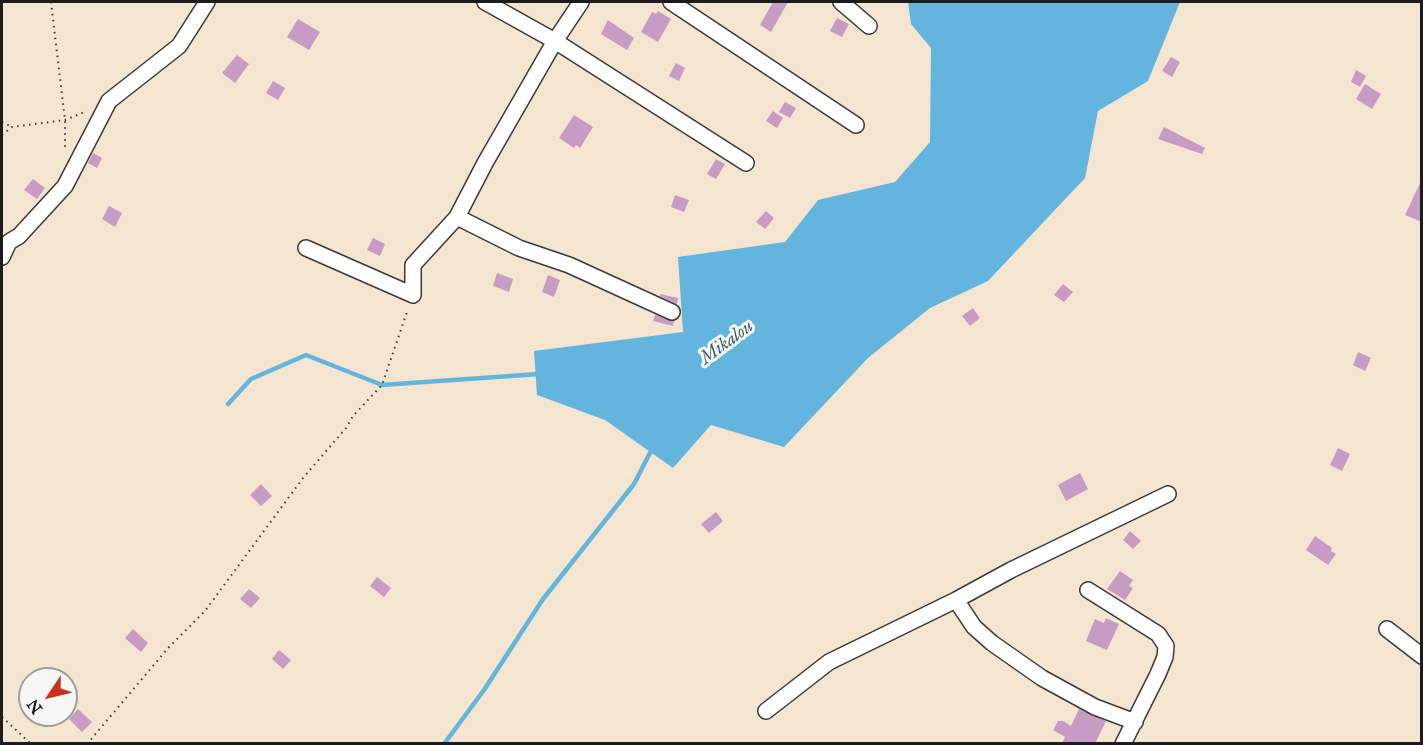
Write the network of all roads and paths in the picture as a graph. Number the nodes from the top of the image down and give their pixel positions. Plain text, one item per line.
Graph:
1 (51, 2) edge
2 (207, 2) edge
3 (485, 2) edge
4 (581, 2) edge
5 (671, 2) edge
6 (841, 2) edge
7 (869, 26) dead end
8 (555, 41) junction
9 (87, 111) dead end
10 (65, 120) junction
11 (2, 122) edge
12 (856, 125) dead end
13 (12, 127) junction
14 (2, 135) edge
15 (65, 153) dead end
16 (746, 163) dead end
17 (457, 217) junction
18 (306, 248) dead end
19 (2, 257) edge
20 (413, 295) junction
21 (672, 312) dead end
22 (1168, 494) dead end
23 (1088, 590) dead end
24 (956, 600) junction
25 (1387, 629) dead end
26 (1422, 656) edge
27 (766, 711) dead end
28 (2, 717) edge
29 (1135, 722) junction
30 (31, 744) edge
31 (87, 744) edge
32 (1123, 744) edge

1 - 10 path
2 - 19 street
3 - 8 street
4 - 8 street
5 - 12 street
6 - 7 street
8 - 16 street
8 - 17 street
9 - 10 path
10 - 13 path
10 - 15 path
11 - 13 path
13 - 14 path
17 - 20 street
17 - 21 street
18 - 20 street
20 - 31 path
22 - 24 street
23 - 29 street
24 - 27 street
24 - 29 street
25 - 26 street
28 - 30 path
29 - 32 street

